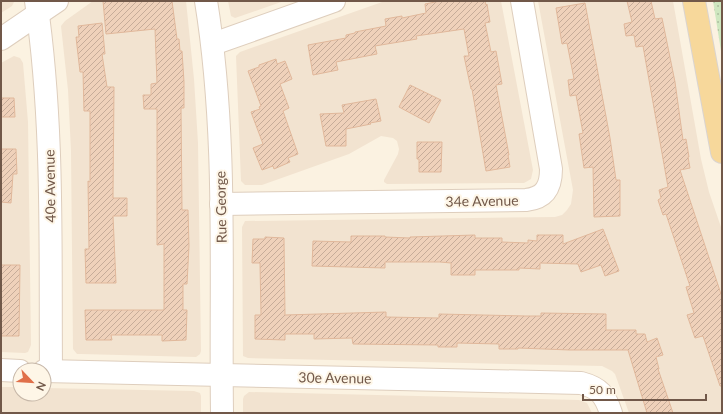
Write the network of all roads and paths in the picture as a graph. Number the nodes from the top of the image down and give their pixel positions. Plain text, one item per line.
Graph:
1 (57, 1) edge
2 (206, 1) edge
3 (334, 1) edge
4 (522, 1) edge
5 (694, 1) edge
6 (37, 8) edge
7 (1, 39) edge
8 (213, 44) junction
9 (722, 152) edge
10 (221, 204) junction
11 (48, 362) edge
12 (1, 370) edge
13 (12, 371) edge
14 (52, 371) edge
15 (222, 375) junction
16 (222, 413) edge
17 (611, 413) edge

1 - 6 street
2 - 8 street, Rue George
3 - 8 street
4 - 10 street, 34e Avenue
5 - 9 main road
6 - 7 street
6 - 11 street, 40e Avenue
8 - 10 street, Rue George
10 - 15 street, Rue George
12 - 13 street
14 - 15 street, 30e Avenue
15 - 16 street, Rue George
15 - 17 street, 30e Avenue

